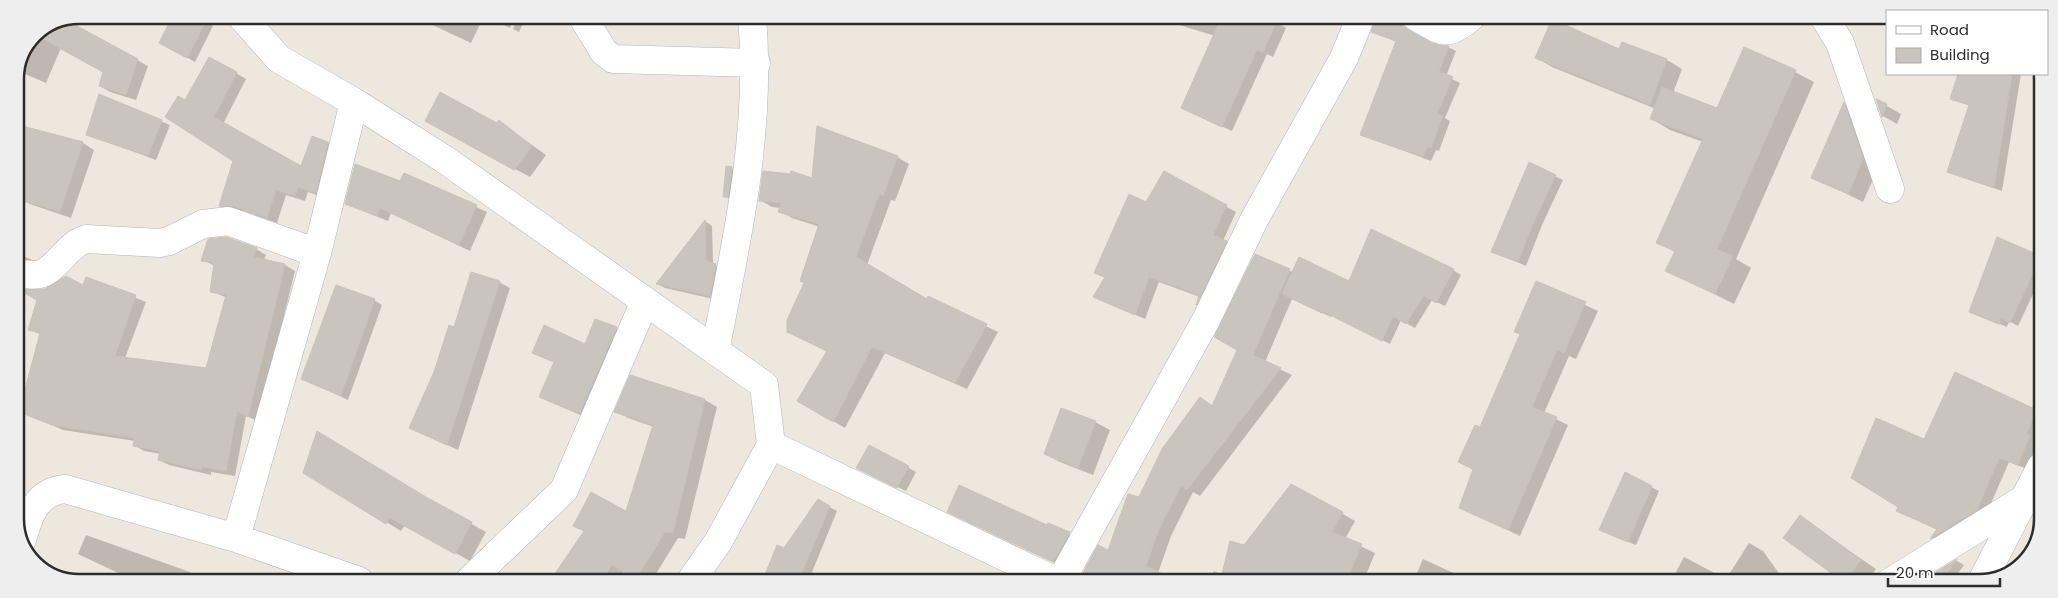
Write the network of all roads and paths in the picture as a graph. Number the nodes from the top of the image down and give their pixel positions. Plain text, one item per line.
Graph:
1 (248, 24) edge
2 (587, 24) edge
3 (753, 24) edge
4 (1358, 24) edge
5 (1429, 24) edge
6 (1461, 24) edge
7 (1828, 24) edge
8 (756, 63) junction
9 (354, 102) junction
10 (1890, 189) dead end
11 (317, 252) junction
12 (24, 274) edge
13 (645, 301) junction
14 (715, 351) junction
15 (771, 446) junction
16 (2034, 480) edge
17 (2024, 499) junction
18 (25, 530) edge
19 (236, 538) junction
20 (339, 574) edge
21 (476, 574) edge
22 (696, 574) edge
23 (1042, 574) edge
24 (1063, 574) edge
25 (1903, 574) edge
26 (1985, 574) edge

1 - 9 street
2 - 8 street
3 - 8 street
4 - 24 street
5 - 6 street
7 - 10 street
8 - 14 street
9 - 11 street
9 - 13 street
11 - 12 street
11 - 19 street
13 - 14 street
13 - 21 street
14 - 15 street
15 - 22 street
15 - 23 street
16 - 17 street
17 - 25 street
17 - 26 street
18 - 19 street
19 - 20 street

